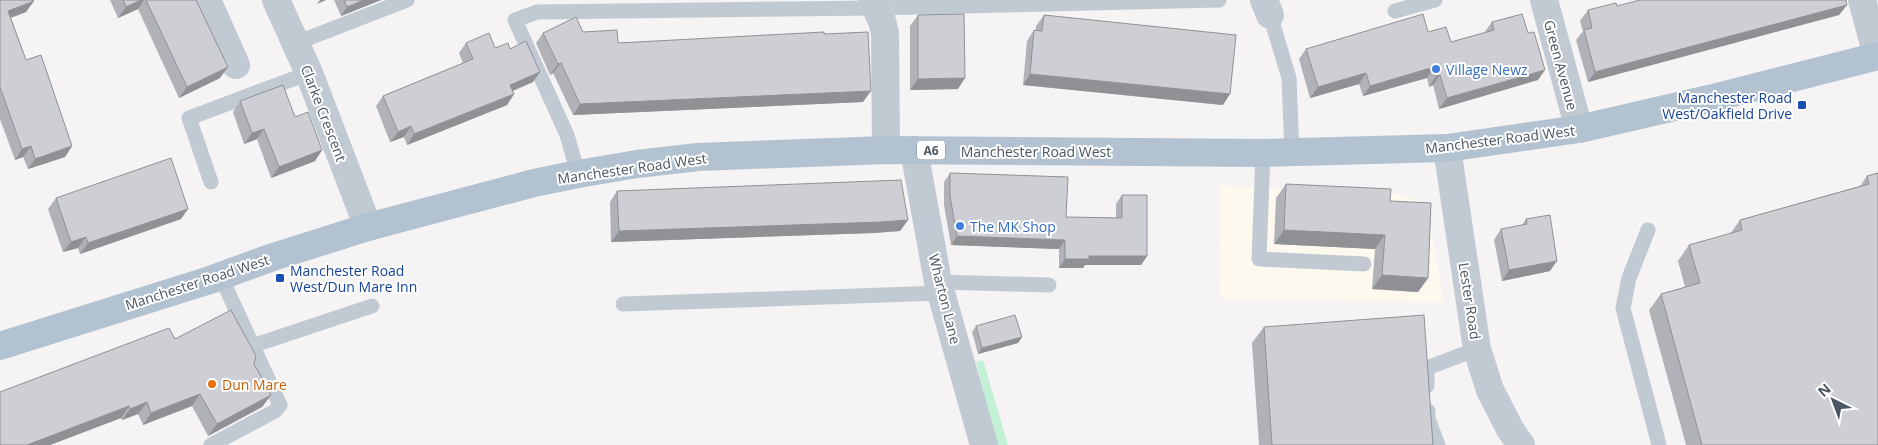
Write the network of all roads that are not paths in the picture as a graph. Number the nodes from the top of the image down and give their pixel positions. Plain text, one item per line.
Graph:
1 (206, 0) edge
2 (276, 0) edge
3 (407, 0) edge
4 (1219, 0) edge
5 (1435, 0) edge
6 (1544, 0) edge
7 (1862, 0) edge
8 (874, 4) edge
9 (1267, 8) edge
10 (1395, 11) dead end
11 (296, 43) junction
12 (1878, 56) edge
13 (236, 65) dead end
14 (309, 73) junction
15 (1579, 129) junction
16 (1447, 148) junction
17 (886, 150) junction
18 (914, 150) junction
19 (1263, 153) junction
20 (1292, 153) junction
21 (578, 174) junction
22 (211, 182) dead end
23 (368, 227) junction
24 (1648, 230) dead end
25 (1364, 264) dead end
26 (220, 276) junction
27 (1049, 285) dead end
28 (940, 288) junction
29 (624, 304) dead end
30 (372, 306) dead end
31 (0, 346) edge
32 (252, 346) junction
33 (1477, 350) junction
34 (211, 445) edge
35 (984, 445) edge
36 (1438, 445) edge
37 (1521, 445) edge
38 (1659, 445) edge

1 - 13 street
2 - 11 street, Clarke Crescent
3 - 11 lane
4 - 8 lane
5 - 10 lane
6 - 15 street, Green Avenue
7 - 12 street
8 - 17 street
8 - 21 lane
9 - 20 lane
11 - 14 street, Clarke Crescent
12 - 15 main road, Manchester Road West / A6
14 - 22 lane
14 - 23 street, Clarke Crescent
15 - 16 main road, Manchester Road West / A6
16 - 20 main road, Manchester Road West / A6
16 - 33 street, Lester Road
17 - 18 main road, Manchester Road West / A6
17 - 21 main road, Manchester Road West / A6
18 - 19 main road, Manchester Road West / A6
18 - 28 street, Wharton Lane
19 - 20 main road, Manchester Road West / A6
19 - 25 lane
21 - 23 main road, Manchester Road West / A6
23 - 26 main road, Manchester Road West / A6
24 - 38 lane
26 - 31 main road, Manchester Road West / A6
26 - 32 lane
27 - 28 lane
28 - 29 lane
28 - 35 street, Wharton Lane
30 - 32 lane
32 - 34 lane
33 - 36 lane
33 - 37 street, Lester Road

